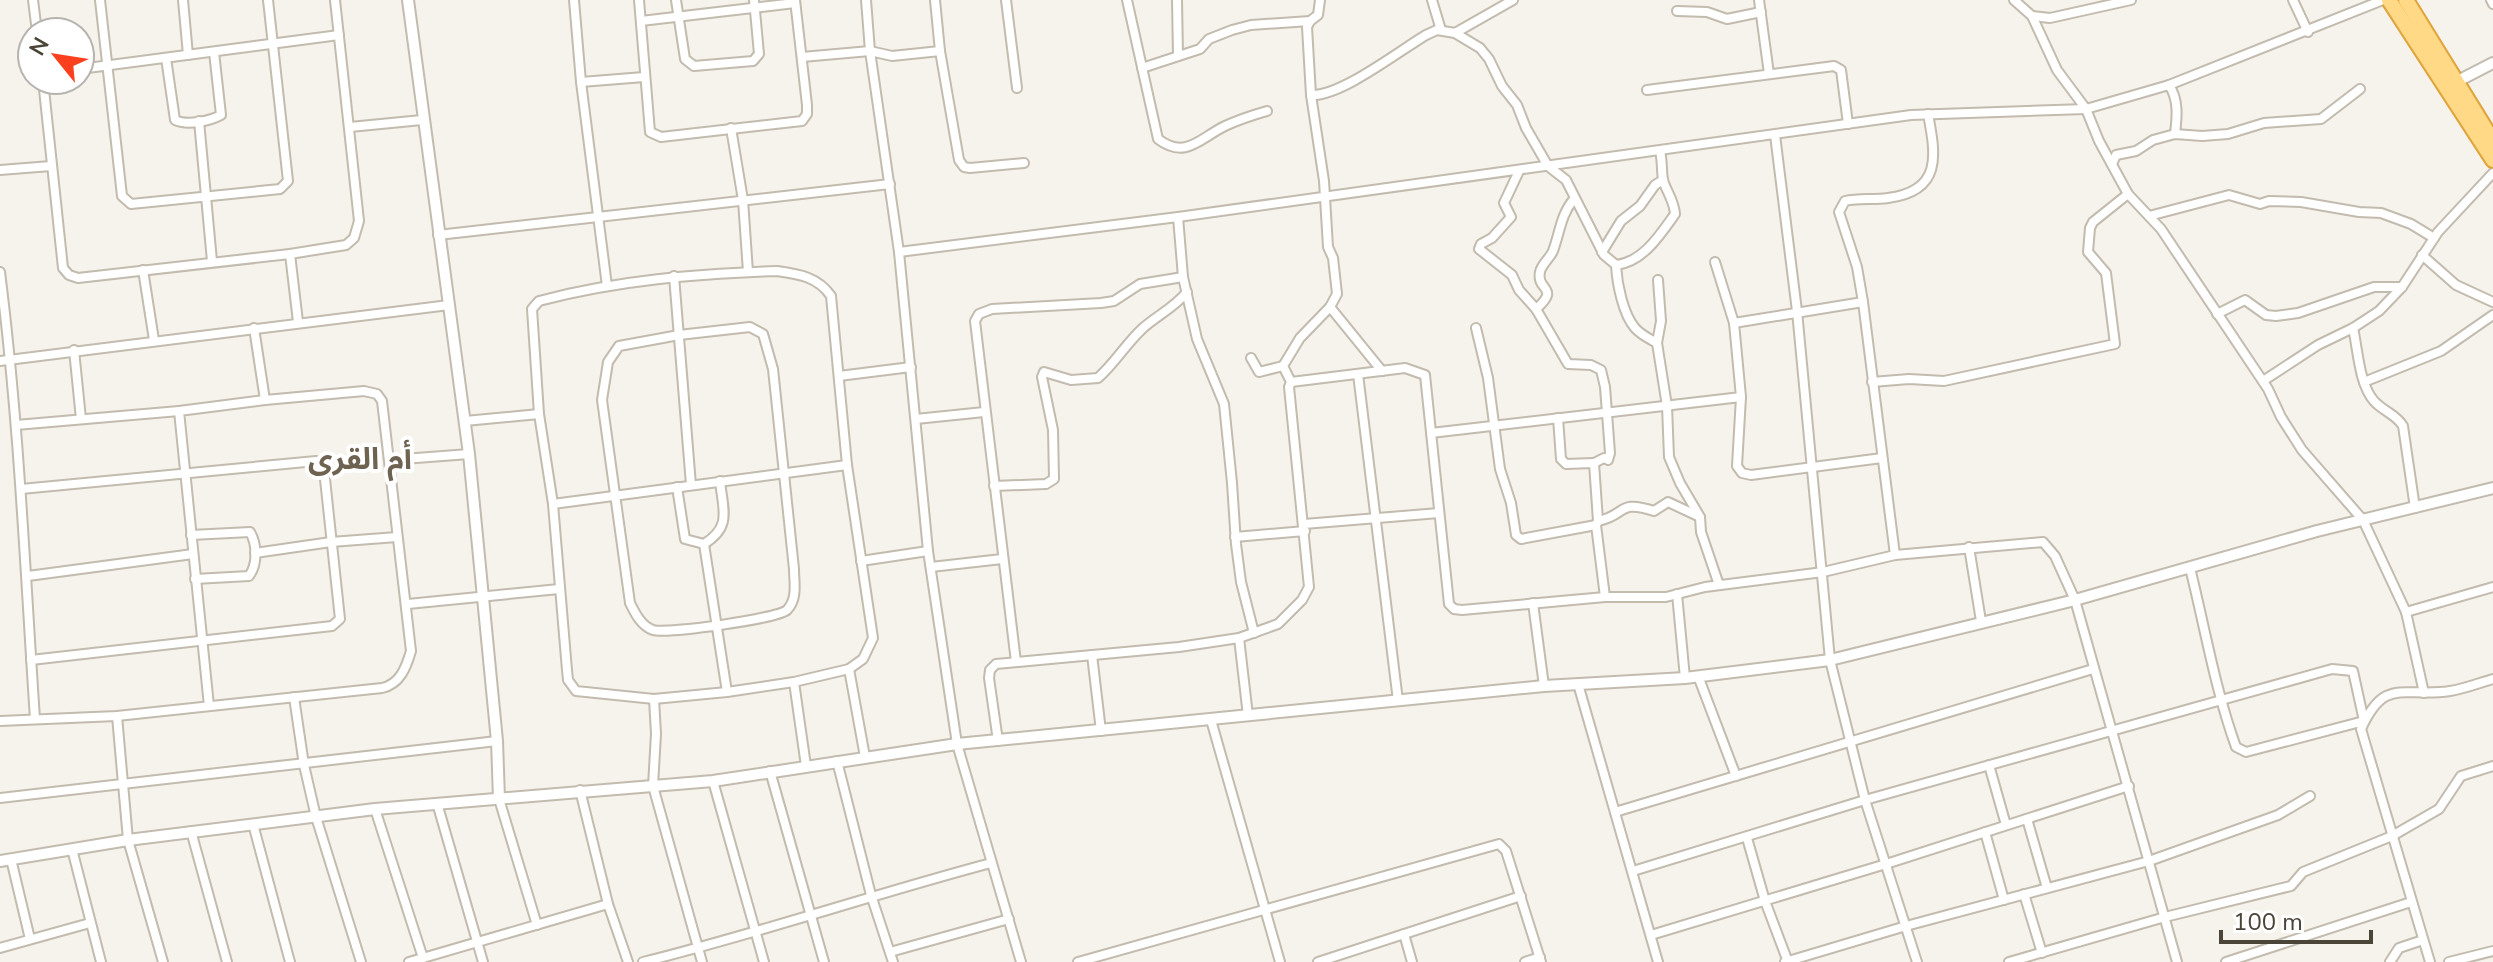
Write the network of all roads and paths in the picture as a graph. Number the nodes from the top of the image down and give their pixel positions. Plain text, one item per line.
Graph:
1 (100, 0) edge
2 (183, 0) edge
3 (268, 0) edge
4 (335, 0) edge
5 (408, 0) edge
6 (574, 0) edge
7 (639, 0) edge
8 (676, 0) edge
9 (866, 0) edge
10 (935, 0) edge
11 (1006, 0) edge
12 (1127, 0) edge
13 (1177, 0) edge
14 (1320, 0) edge
15 (1432, 0) edge
16 (1513, 0) edge
17 (1759, 0) edge
18 (2014, 0) edge
19 (2131, 0) edge
20 (2293, 0) edge
21 (2386, 0) edge
22 (2406, 0) edge
23 (795, 1) edge
24 (755, 4) edge
25 (1677, 11) dead end
26 (1761, 12) junction
27 (678, 16) junction
28 (2032, 16) junction
29 (641, 21) junction
30 (1310, 21) junction
31 (1441, 30) junction
32 (2308, 32) junction
33 (1455, 33) junction
34 (339, 35) junction
35 (274, 44) junction
36 (870, 51) junction
37 (940, 51) junction
38 (214, 52) junction
39 (188, 55) junction
40 (1178, 55) junction
41 (802, 57) junction
42 (166, 58) junction
43 (2493, 63) edge
44 (106, 66) junction
45 (96, 67) edge
46 (1142, 68) junction
47 (1769, 74) junction
48 (644, 77) junction
49 (581, 82) junction
50 (2169, 85) junction
51 (2451, 85) junction
52 (1017, 88) dead end
53 (2360, 89) dead end
54 (1647, 90) dead end
55 (1311, 95) junction
56 (44, 96) edge
57 (2086, 109) junction
58 (1267, 111) dead end
59 (1928, 114) junction
60 (422, 120) junction
61 (199, 121) junction
62 (1848, 124) junction
63 (350, 127) junction
64 (731, 128) junction
65 (2175, 134) junction
66 (1775, 135) junction
67 (2493, 141) edge
68 (1660, 151) junction
69 (2493, 160) edge
70 (2113, 162) junction
71 (1024, 163) dead end
72 (51, 166) junction
73 (1548, 166) junction
74 (0, 170) edge
75 (1519, 171) junction
76 (2493, 173) edge
77 (1663, 180) junction
78 (890, 184) junction
79 (2128, 194) junction
80 (1323, 196) junction
81 (206, 198) junction
82 (1574, 199) junction
83 (743, 200) junction
84 (596, 216) junction
85 (2149, 216) junction
86 (1178, 217) junction
87 (438, 235) junction
88 (2434, 238) junction
89 (899, 252) junction
90 (1602, 252) junction
91 (290, 254) junction
92 (2422, 255) junction
93 (212, 261) junction
94 (1715, 262) dead end
95 (1616, 265) junction
96 (143, 270) junction
97 (0, 272) edge
98 (748, 272) junction
99 (674, 276) junction
100 (1183, 277) junction
101 (1658, 280) dead end
102 (607, 286) junction
103 (2402, 287) junction
104 (1187, 292) junction
105 (1863, 302) junction
106 (2493, 302) edge
107 (449, 305) junction
108 (1330, 307) junction
109 (1536, 309) junction
110 (1797, 311) junction
111 (2217, 314) junction
112 (2493, 315) edge
113 (298, 322) junction
114 (1734, 323) junction
115 (254, 328) junction
116 (1476, 328) dead end
117 (2353, 328) junction
118 (679, 335) junction
119 (154, 340) junction
120 (1657, 343) junction
121 (74, 350) junction
122 (1251, 358) dead end
123 (11, 359) junction
124 (0, 361) edge
125 (1283, 366) junction
126 (911, 367) junction
127 (1382, 371) junction
128 (1358, 374) junction
129 (839, 376) junction
130 (2263, 381) junction
131 (1291, 382) junction
132 (1872, 382) junction
133 (2364, 382) junction
134 (1741, 397) junction
135 (265, 400) junction
136 (1667, 406) junction
137 (179, 411) junction
138 (984, 412) junction
139 (1606, 413) junction
140 (539, 414) junction
141 (1558, 418) junction
142 (81, 419) junction
143 (916, 419) junction
144 (465, 421) junction
145 (16, 425) junction
146 (1493, 425) junction
147 (1431, 433) junction
148 (469, 454) junction
149 (1882, 458) junction
150 (390, 460) junction
151 (1594, 463) junction
152 (847, 465) junction
153 (1811, 468) junction
154 (783, 475) junction
155 (184, 476) junction
156 (720, 481) junction
157 (691, 485) junction
158 (994, 486) junction
159 (677, 487) junction
160 (2493, 488) edge
161 (21, 489) junction
162 (614, 496) junction
163 (553, 504) junction
164 (2415, 508) junction
165 (1439, 513) junction
166 (1700, 517) junction
167 (1376, 519) junction
168 (2363, 520) junction
169 (1597, 523) junction
170 (1304, 527) junction
171 (191, 535) junction
172 (397, 537) junction
173 (1235, 537) junction
174 (331, 542) junction
175 (704, 544) junction
176 (1969, 547) junction
177 (928, 551) junction
178 (255, 553) junction
179 (193, 554) junction
180 (1895, 555) junction
181 (1002, 559) junction
182 (861, 561) junction
183 (931, 567) junction
184 (2190, 568) junction
185 (1823, 572) junction
186 (28, 576) junction
187 (195, 579) junction
188 (1719, 585) junction
189 (2493, 587) edge
190 (559, 589) junction
191 (1677, 594) junction
192 (1605, 597) junction
193 (482, 598) junction
194 (2075, 600) junction
195 (1533, 603) junction
196 (408, 604) junction
197 (2406, 612) junction
198 (1981, 621) junction
199 (715, 626) junction
200 (1254, 633) junction
201 (1239, 638) junction
202 (201, 642) junction
203 (1092, 655) junction
204 (31, 660) junction
205 (1830, 660) junction
206 (1016, 662) junction
207 (849, 669) junction
208 (2093, 669) junction
209 (1698, 676) junction
210 (1685, 678) junction
211 (2493, 679) edge
212 (794, 682) junction
213 (1578, 684) junction
214 (1544, 686) junction
215 (727, 692) junction
216 (2424, 693) junction
217 (294, 697) junction
218 (654, 699) junction
219 (1398, 701) junction
220 (2219, 701) junction
221 (209, 706) junction
222 (117, 716) junction
223 (1248, 716) junction
224 (35, 719) junction
225 (1211, 720) junction
226 (0, 721) edge
227 (2364, 721) junction
228 (2113, 730) junction
229 (1101, 731) junction
230 (497, 741) junction
231 (998, 741) junction
232 (1850, 743) junction
233 (957, 744) junction
234 (865, 757) junction
235 (837, 761) junction
236 (304, 765) junction
237 (1989, 765) junction
238 (806, 766) junction
239 (2493, 766) edge
240 (770, 771) junction
241 (1736, 776) junction
242 (713, 781) junction
243 (123, 784) junction
244 (653, 786) junction
245 (2129, 786) junction
246 (580, 790) junction
247 (2310, 796) dead end
248 (0, 798) edge
249 (499, 799) junction
250 (1865, 800) junction
251 (437, 803) junction
252 (375, 809) junction
253 (1615, 812) junction
254 (316, 817) junction
255 (2027, 819) junction
256 (253, 824) junction
257 (2006, 825) junction
258 (191, 831) junction
259 (1985, 832) junction
260 (2392, 836) junction
261 (1747, 838) junction
262 (128, 840) junction
263 (72, 849) junction
264 (5, 860) edge
265 (2149, 861) junction
266 (991, 863) junction
267 (1886, 864) junction
268 (1633, 871) junction
269 (2047, 888) junction
270 (2024, 894) junction
271 (871, 895) junction
272 (1521, 896) junction
273 (2004, 900) junction
274 (1765, 901) junction
275 (2411, 902) junction
276 (608, 904) junction
277 (1265, 911) junction
278 (810, 914) junction
279 (2165, 917) junction
280 (1009, 919) junction
281 (90, 923) junction
282 (537, 925) junction
283 (1906, 926) junction
284 (755, 930) junction
285 (1404, 934) junction
286 (1651, 935) junction
287 (30, 939) junction
288 (2423, 940) junction
289 (477, 942) junction
290 (0, 948) edge
291 (698, 948) junction
292 (2493, 951) edge
293 (890, 952) junction
294 (2042, 953) junction
295 (423, 958) junction
296 (1540, 960) edge
297 (101, 962) edge
298 (163, 962) edge
299 (227, 962) edge
300 (290, 962) edge
301 (361, 962) edge
302 (409, 962) edge
303 (483, 962) edge
304 (628, 962) edge
305 (643, 962) edge
306 (702, 962) edge
307 (764, 962) edge
308 (824, 962) edge
309 (893, 962) edge
310 (1021, 962) edge
311 (1078, 962) edge
312 (1280, 962) edge
313 (1318, 962) edge
314 (1412, 962) edge
315 (1525, 962) edge
316 (1658, 962) edge
317 (1787, 962) edge
318 (1917, 962) edge
319 (2009, 962) edge
320 (2177, 962) edge
321 (2226, 962) edge
322 (2390, 962) edge
323 (2430, 962) edge
324 (2449, 962) edge

1 - 44 street
2 - 39 street
3 - 35 street
4 - 34 street
5 - 60 street
6 - 49 street
7 - 29 street
8 - 27 street
9 - 36 street
10 - 37 street
11 - 52 street
12 - 46 street
13 - 40 street
14 - 30 street
15 - 31 street
16 - 33 street
17 - 26 street
18 - 28 street
19 - 28 street
20 - 32 street
21 - 32 street
21 - 51 highway
22 - 51 highway
23 - 24 street
23 - 41 street
24 - 27 street
24 - 27 street
25 - 26 street
26 - 47 street
27 - 29 street
28 - 57 street
29 - 48 street
30 - 40 street
30 - 55 street
31 - 33 street
31 - 55 street
32 - 50 street
33 - 73 street
34 - 35 street
34 - 63 street
35 - 38 street
35 - 81 street
36 - 37 street
36 - 41 street
36 - 78 street
37 - 71 street
38 - 39 street
38 - 61 street
39 - 42 street
40 - 46 street
41 - 64 street
42 - 44 street
42 - 61 street
43 - 51 street
44 - 45 street
44 - 81 street
46 - 58 street
47 - 54 street
47 - 62 street
48 - 49 street
48 - 64 street
49 - 84 street
50 - 57 street
50 - 65 street
51 - 67 highway
51 - 69 highway
53 - 65 street
55 - 80 street
56 - 72 street
57 - 59 street
57 - 70 street
59 - 62 street
59 - 105 street
60 - 63 street
60 - 87 street
61 - 81 street
62 - 66 street
63 - 91 street
64 - 83 street
65 - 70 street
66 - 68 street
66 - 110 street
68 - 73 street
68 - 77 street
70 - 79 street
72 - 74 street
72 - 96 street
73 - 75 street
73 - 82 street
75 - 80 street
75 - 109 street
76 - 88 street
77 - 90 street
77 - 95 street
78 - 83 street
78 - 89 street
79 - 85 street
79 - 132 street
80 - 86 street
80 - 108 street
81 - 93 street
82 - 90 street
82 - 109 street
83 - 84 street
83 - 98 street
84 - 87 street
84 - 102 street
85 - 88 street
85 - 111 street
86 - 89 street
86 - 100 street
87 - 107 street
88 - 92 street
89 - 126 street
90 - 95 street
91 - 93 street
91 - 113 street
92 - 103 street
92 - 106 street
93 - 96 street
94 - 114 street
95 - 120 street
96 - 119 street
97 - 123 street
98 - 99 street
98 - 129 street
99 - 102 street
99 - 118 street
100 - 104 street
100 - 138 street
101 - 120 street
102 - 140 street
103 - 111 street
103 - 117 street
104 - 158 street
104 - 173 street
105 - 110 street
105 - 132 street
107 - 113 street
107 - 144 street
108 - 125 street
108 - 127 street
109 - 139 street
110 - 114 street
110 - 153 street
111 - 130 street
112 - 133 street
113 - 115 street
114 - 134 street
115 - 119 street
115 - 135 street
116 - 146 street
117 - 130 street
117 - 133 street
118 - 154 street
118 - 157 street
118 - 162 street
119 - 121 street
120 - 136 street
121 - 123 street
121 - 142 street
122 - 125 street
123 - 124 street
123 - 145 street
125 - 131 street
126 - 129 street
126 - 143 street
127 - 128 street
127 - 147 street
128 - 131 street
128 - 167 street
129 - 152 street
130 - 168 street
131 - 170 street
132 - 149 street
133 - 164 street
134 - 136 street
134 - 153 street
135 - 137 street
135 - 150 street
136 - 139 street
136 - 166 street
137 - 142 street
137 - 155 street
138 - 143 street
138 - 158 street
139 - 141 street
139 - 151 street
140 - 144 street
140 - 163 street
141 - 146 street
141 - 151 street
142 - 145 street
143 - 177 street
144 - 148 street
145 - 161 street
146 - 147 street
146 - 169 street
147 - 165 street
148 - 150 street
148 - 193 street
149 - 153 street
149 - 180 street
150 - 172 street
151 - 169 street
152 - 154 street
152 - 182 street
153 - 185 street
154 - 156 street
154 - 199 street
155 - 161 street
155 - 171 street
155 - 174 street
156 - 157 street
156 - 175 street
157 - 159 street
158 - 181 street
159 - 162 street
159 - 175 street
160 - 164 street
161 - 186 street
162 - 163 street
162 - 199 street
163 - 190 street
164 - 168 street
165 - 167 street
165 - 195 street
166 - 169 street
166 - 188 street
167 - 170 street
167 - 219 street
168 - 184 street
168 - 197 street
169 - 192 street
170 - 173 street
170 - 200 street
171 - 178 street
171 - 179 street
172 - 174 street
172 - 196 street
173 - 200 street
174 - 178 street
174 - 202 street
175 - 199 street
176 - 180 street
176 - 194 street
176 - 198 street
177 - 182 street
177 - 183 street
178 - 187 street
179 - 186 street
179 - 187 street
180 - 185 street
181 - 183 street
181 - 206 street
182 - 207 street
183 - 233 street
184 - 194 street
184 - 220 street
185 - 188 street
185 - 205 street
186 - 204 street
187 - 202 street
188 - 191 street
189 - 197 street
190 - 193 street
190 - 218 street
191 - 192 street
191 - 210 street
192 - 195 street
193 - 196 street
193 - 230 street
194 - 198 street
194 - 208 street
195 - 214 street
196 - 217 street
197 - 216 street
198 - 205 street
199 - 215 street
200 - 201 street
201 - 203 street
201 - 223 street
202 - 204 street
202 - 221 street
203 - 206 street
203 - 229 street
204 - 224 street
205 - 209 street
205 - 232 street
206 - 231 street
207 - 212 street
207 - 234 street
208 - 228 street
208 - 232 street
209 - 210 street
209 - 241 street
210 - 213 street
211 - 216 street
212 - 215 street
212 - 238 street
213 - 214 street
213 - 253 street
214 - 219 street
215 - 218 street
216 - 227 street
217 - 221 street
217 - 236 street
218 - 244 street
219 - 223 street
220 - 227 street
220 - 227 street
220 - 228 street
221 - 222 street
222 - 224 street
222 - 243 street
223 - 225 street
224 - 226 street
225 - 229 street
225 - 277 street
227 - 260 street
228 - 237 street
228 - 245 street
229 - 231 street
230 - 236 street
230 - 249 street
231 - 233 street
232 - 241 street
232 - 250 street
233 - 234 street
233 - 266 street
234 - 235 street
235 - 238 street
235 - 271 street
236 - 243 street
236 - 254 street
237 - 250 street
237 - 257 street
238 - 240 street
239 - 260 street
240 - 242 street
240 - 278 street
241 - 253 street
242 - 244 street
242 - 284 street
243 - 248 street
243 - 262 street
244 - 246 street
244 - 291 street
245 - 255 street
245 - 265 street
246 - 249 street
246 - 276 street
247 - 265 street
249 - 251 street
249 - 282 street
250 - 261 street
250 - 267 street
251 - 252 street
251 - 289 street
252 - 254 street
252 - 295 street
253 - 268 street
254 - 256 street
254 - 301 street
255 - 257 street
255 - 269 street
256 - 258 street
256 - 300 street
257 - 259 street
258 - 262 street
258 - 299 street
259 - 267 street
259 - 273 street
260 - 275 street
260 - 279 street
261 - 268 street
261 - 274 street
262 - 263 street
262 - 298 street
263 - 264 street
263 - 281 street
264 - 287 street
265 - 269 street
265 - 279 street
266 - 271 street
266 - 280 street
267 - 274 street
267 - 283 street
268 - 286 street
269 - 270 street
270 - 273 street
270 - 294 street
271 - 278 street
271 - 293 street
272 - 277 street
272 - 285 street
272 - 296 street
273 - 283 street
274 - 286 street
274 - 317 street
275 - 288 street
275 - 321 street
276 - 282 street
276 - 304 street
277 - 311 street
277 - 312 street
278 - 284 street
278 - 308 street
279 - 294 street
279 - 320 street
280 - 293 street
280 - 310 street
281 - 287 street
281 - 297 street
282 - 289 street
283 - 317 street
283 - 318 street
284 - 291 street
284 - 307 street
285 - 313 street
285 - 314 street
286 - 316 street
287 - 290 street
288 - 322 street
288 - 323 street
289 - 295 street
289 - 303 street
291 - 305 street
291 - 306 street
292 - 324 street
293 - 309 street
294 - 319 street
295 - 302 street
296 - 315 street

